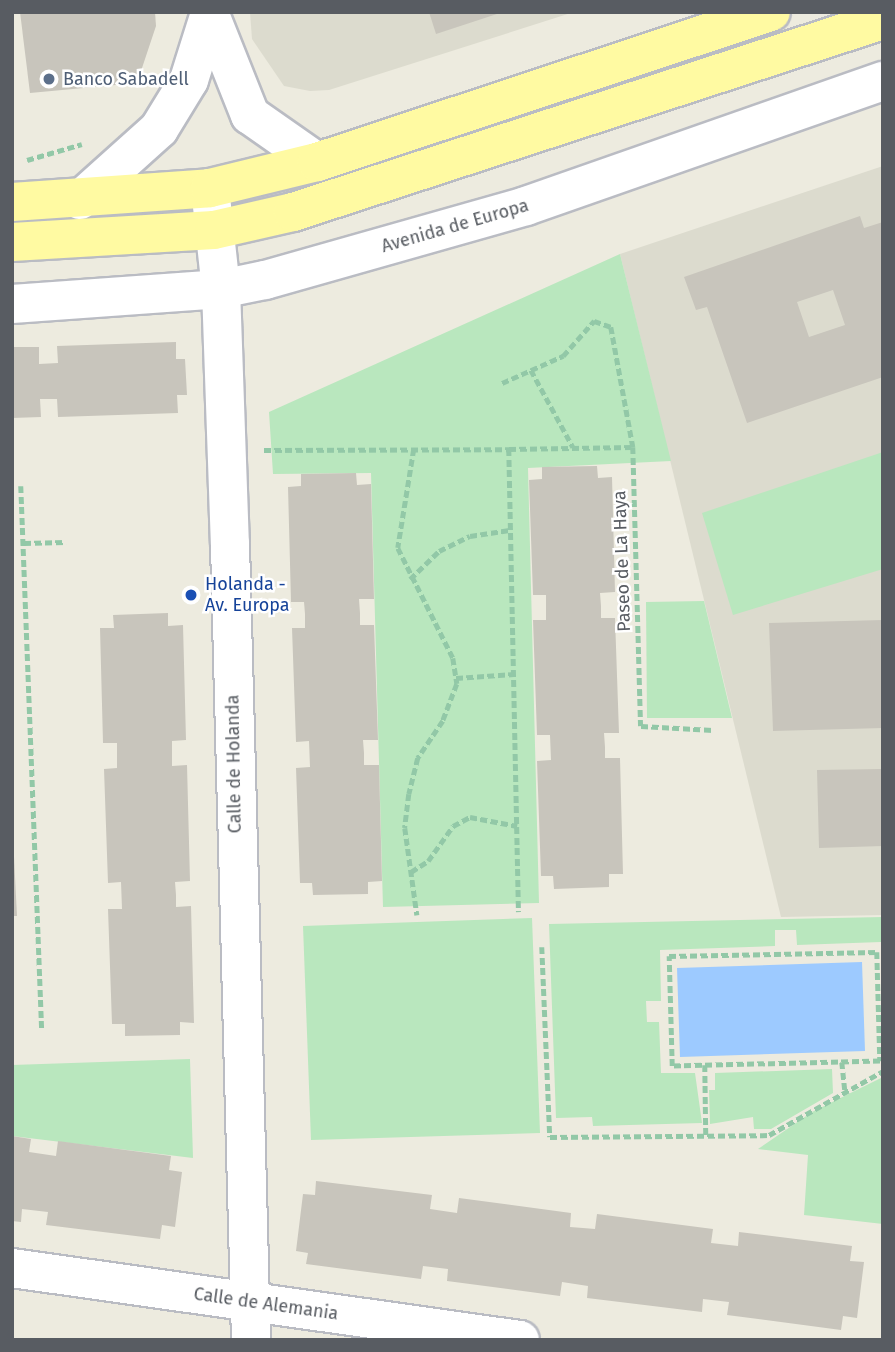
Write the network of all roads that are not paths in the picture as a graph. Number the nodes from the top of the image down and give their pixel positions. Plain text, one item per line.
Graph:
1 (771, 12) edge
2 (209, 14) edge
3 (883, 20) edge
4 (883, 81) edge
5 (317, 162) junction
6 (210, 188) junction
7 (80, 200) junction
8 (12, 202) edge
9 (214, 230) junction
10 (12, 242) edge
11 (220, 289) junction
12 (12, 304) edge
13 (12, 1268) edge
14 (248, 1301) junction
15 (251, 1340) edge
16 (520, 1340) edge

1 - 5 main road
2 - 5 street
2 - 7 street
3 - 9 main road
4 - 11 street, Avenida de Europa
5 - 6 main road
6 - 7 main road
6 - 9 street, Calle de Holanda
7 - 8 main road
9 - 10 main road
9 - 11 street, Calle de Holanda
11 - 12 street, Avenida de Europa
11 - 14 street, Calle de Holanda
13 - 14 street, Calle de Alemania
14 - 15 street, Calle de Holanda
14 - 16 street, Calle de Alemania

